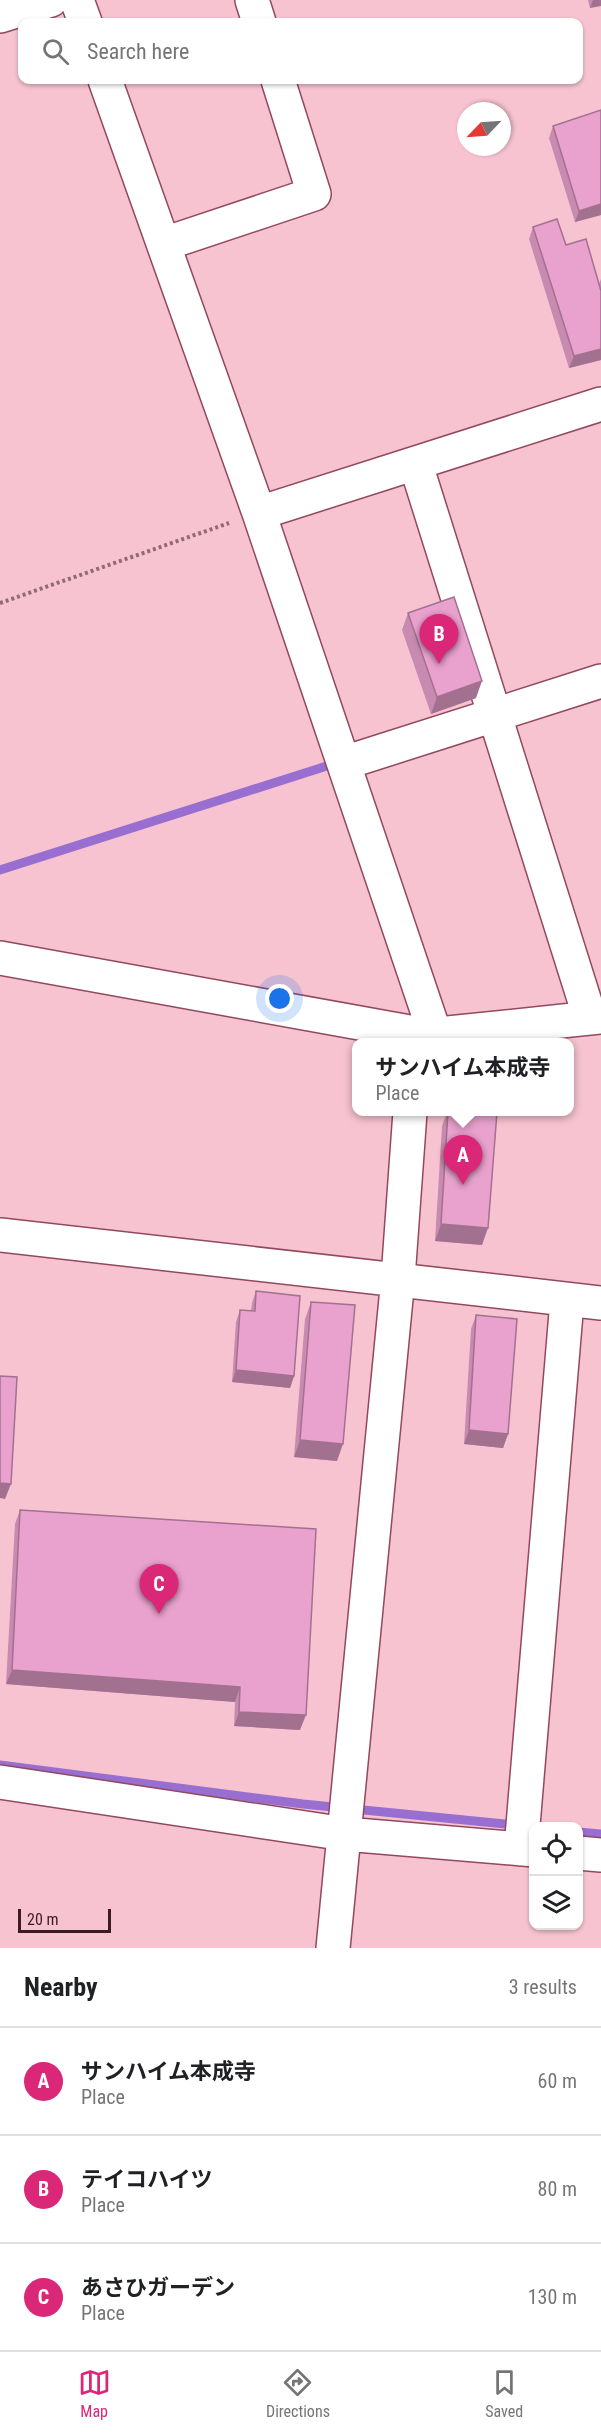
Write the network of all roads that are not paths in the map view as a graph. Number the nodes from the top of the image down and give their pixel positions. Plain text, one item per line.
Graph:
1 (51, 0) edge
2 (77, 0) edge
3 (252, 0) edge
4 (0, 16) edge
5 (84, 18) edge
6 (259, 18) edge
7 (106, 84) edge
8 (279, 84) edge
9 (164, 244) junction
10 (601, 404) edge
11 (416, 465) junction
12 (260, 513) junction
13 (601, 681) edge
14 (493, 714) junction
15 (344, 763) junction
16 (0, 958) edge
17 (595, 1017) edge
18 (421, 1036) edge
19 (410, 1116) edge
20 (0, 1235) edge
21 (398, 1278) junction
22 (567, 1300) junction
23 (601, 1303) edge
24 (0, 1782) edge
25 (345, 1834) junction
26 (527, 1849) edge
27 (583, 1853) edge
28 (601, 1855) edge
29 (333, 1948) edge

1 - 4 street
2 - 5 street
3 - 6 street
7 - 9 street
8 - 9 street
9 - 12 street
10 - 11 street
11 - 12 street
11 - 14 street
12 - 15 street
13 - 14 street
14 - 15 street
14 - 17 street
15 - 18 street
16 - 18 street
17 - 18 street
19 - 21 street
20 - 21 street
21 - 22 street
21 - 25 street
22 - 23 street
22 - 26 street
24 - 25 street
25 - 26 street
25 - 29 street
27 - 28 street

